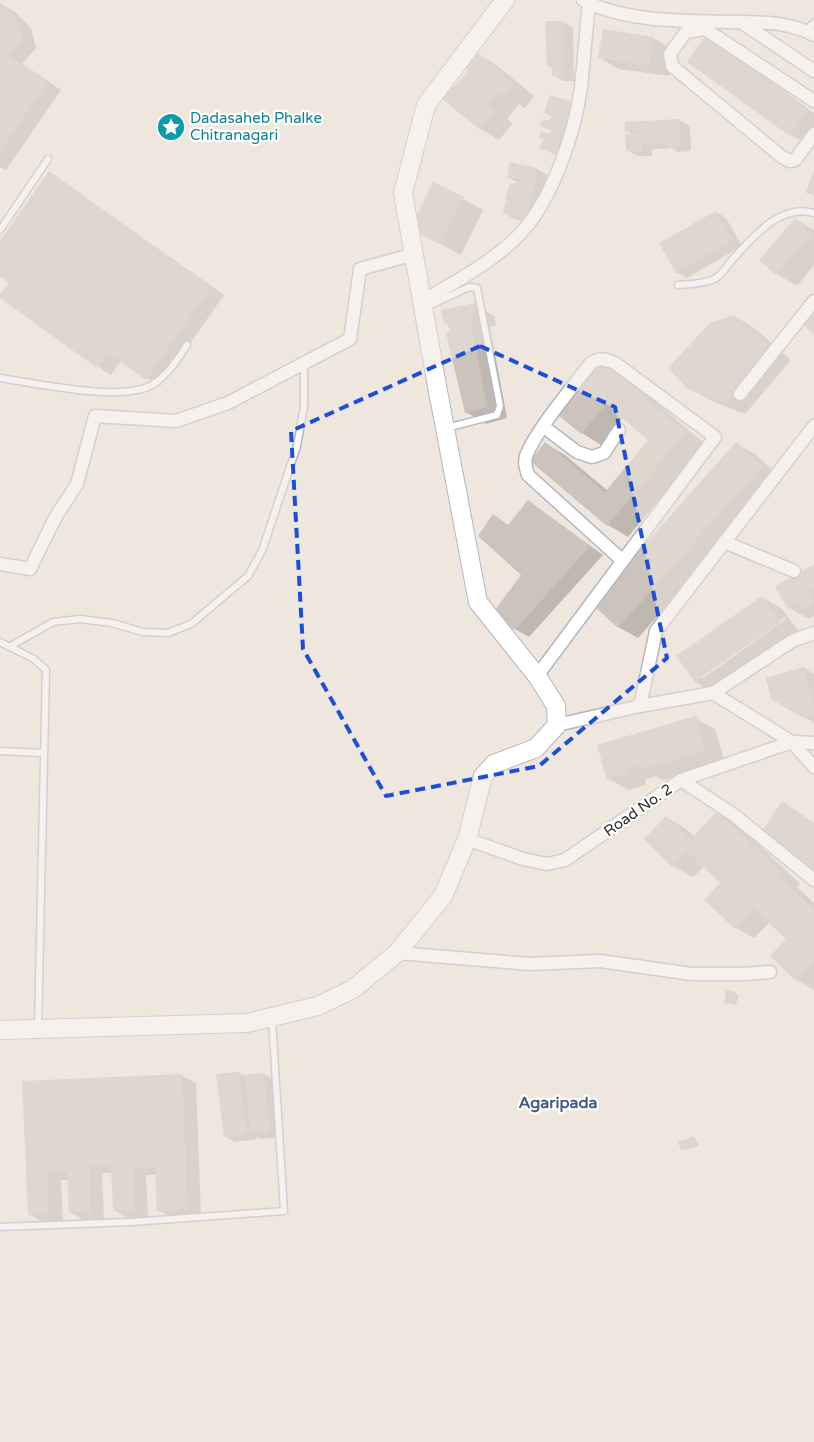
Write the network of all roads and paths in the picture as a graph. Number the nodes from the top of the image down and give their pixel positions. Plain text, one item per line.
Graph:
1 (505, 0) edge
2 (585, 1) edge
3 (741, 22) junction
4 (811, 29) edge
5 (814, 71) edge
6 (814, 101) edge
7 (814, 134) edge
8 (48, 159) dead end
9 (814, 213) edge
10 (0, 230) edge
11 (415, 254) junction
12 (678, 285) dead end
13 (814, 300) edge
14 (423, 305) junction
15 (187, 345) dead end
16 (304, 363) junction
17 (0, 378) edge
18 (740, 394) dead end
19 (814, 426) edge
20 (544, 427) junction
21 (445, 428) junction
22 (619, 430) dead end
23 (724, 542) junction
24 (623, 561) junction
25 (0, 564) edge
26 (794, 571) dead end
27 (814, 633) edge
28 (0, 642) edge
29 (10, 647) junction
30 (537, 676) junction
31 (713, 693) junction
32 (640, 706) junction
33 (557, 725) junction
34 (792, 742) junction
35 (814, 743) edge
36 (0, 751) edge
37 (43, 753) junction
38 (814, 767) edge
39 (681, 780) junction
40 (466, 838) junction
41 (814, 880) edge
42 (397, 952) junction
43 (770, 972) dead end
44 (272, 1017) junction
45 (38, 1029) junction
46 (0, 1030) edge
47 (0, 1227) edge

1 - 11 street
2 - 3 street
2 - 14 street
3 - 4 street
3 - 5 street
6 - 7 street
8 - 10 lane
9 - 12 lane
11 - 14 street
11 - 16 street
13 - 18 street
14 - 21 street
14 - 21 lane
15 - 17 lane
16 - 25 street
16 - 29 lane
19 - 23 street
20 - 22 street
20 - 24 street
20 - 24 street
21 - 30 street
23 - 26 street
23 - 32 street
24 - 30 street
27 - 31 street
28 - 29 lane
29 - 37 lane
30 - 33 street
31 - 32 street
31 - 34 street
32 - 33 street
33 - 40 street
34 - 35 street, Road No. 2
34 - 38 street
34 - 39 street, Road No. 2
36 - 37 lane
37 - 45 lane
39 - 40 street, Road No. 2
39 - 41 street
40 - 42 street
42 - 43 street
42 - 44 street
44 - 45 street
44 - 47 lane
45 - 46 street

